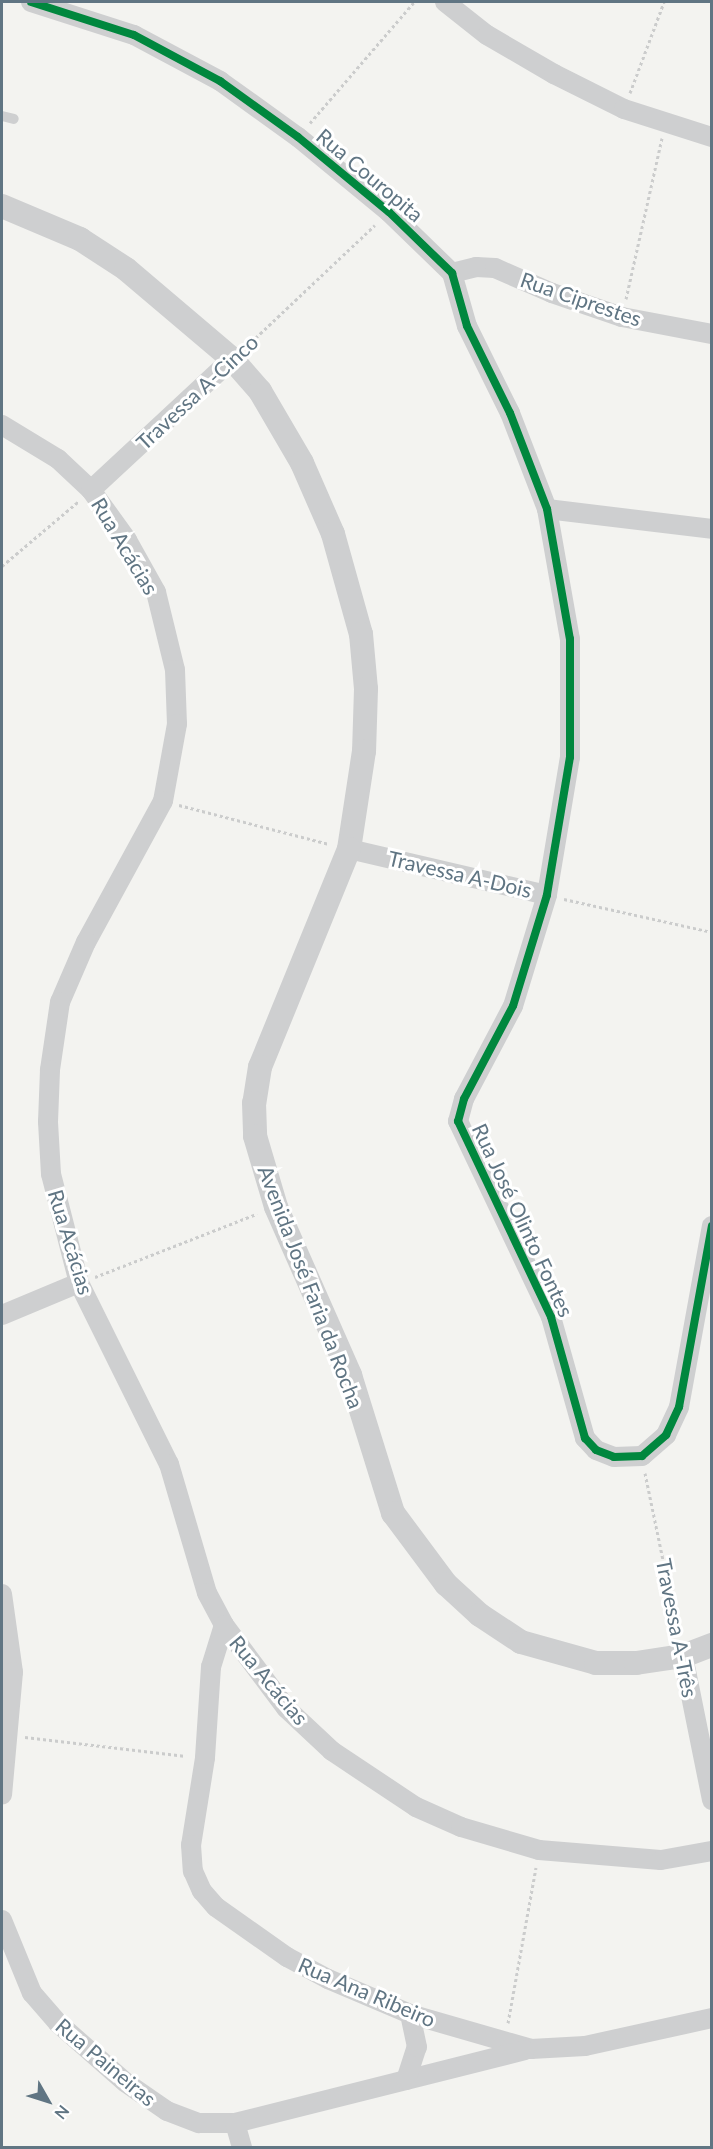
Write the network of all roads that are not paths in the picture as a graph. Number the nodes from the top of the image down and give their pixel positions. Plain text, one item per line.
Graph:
1 (31, 2) edge
2 (445, 2) edge
3 (2, 116) edge
4 (14, 119) dead end
5 (711, 137) edge
6 (2, 206) edge
7 (452, 273) junction
8 (711, 333) edge
9 (232, 359) junction
10 (2, 424) edge
11 (92, 490) junction
12 (547, 509) junction
13 (711, 529) edge
14 (349, 849) junction
15 (547, 895) junction
16 (711, 1226) edge
17 (80, 1283) junction
18 (2, 1315) edge
19 (2, 1594) edge
20 (224, 1625) junction
21 (711, 1645) edge
22 (683, 1656) junction
23 (5, 1735) edge
24 (2, 1795) edge
25 (711, 1800) edge
26 (711, 1851) edge
27 (2, 1920) edge
28 (410, 2014) junction
29 (711, 2018) edge
30 (531, 2049) junction
31 (406, 2080) junction
32 (235, 2123) junction
33 (242, 2148) edge

1 - 7 street, Rua Couropita
2 - 5 street
3 - 4 lane
6 - 9 street, Avenida José Faria da Rocha
7 - 8 street, Rua Ciprestes
7 - 12 street
9 - 11 street, Travessa A-Cinco
9 - 14 street, Avenida José Faria da Rocha
10 - 11 street, Rua Acácias
11 - 17 street, Rua Acácias
12 - 13 street
12 - 15 street, Rua José Olinto Fontes
14 - 15 street, Travessa A-Dois
14 - 22 street, Avenida José Faria da Rocha
15 - 16 street, Rua José Olinto Fontes
17 - 18 street
17 - 20 street, Rua Acácias
19 - 23 street
20 - 26 street, Rua Acácias
20 - 28 street, Rua Ana Ribeiro
21 - 22 street, Avenida José Faria da Rocha
22 - 25 street, Travessa A-Três
23 - 24 street
27 - 32 street, Rua Paineiras
28 - 30 street, Rua Ana Ribeiro
28 - 31 street
29 - 30 street, Rua Ana Ribeiro
30 - 31 street, Rua Paineiras
31 - 32 street, Rua Paineiras
32 - 33 street

